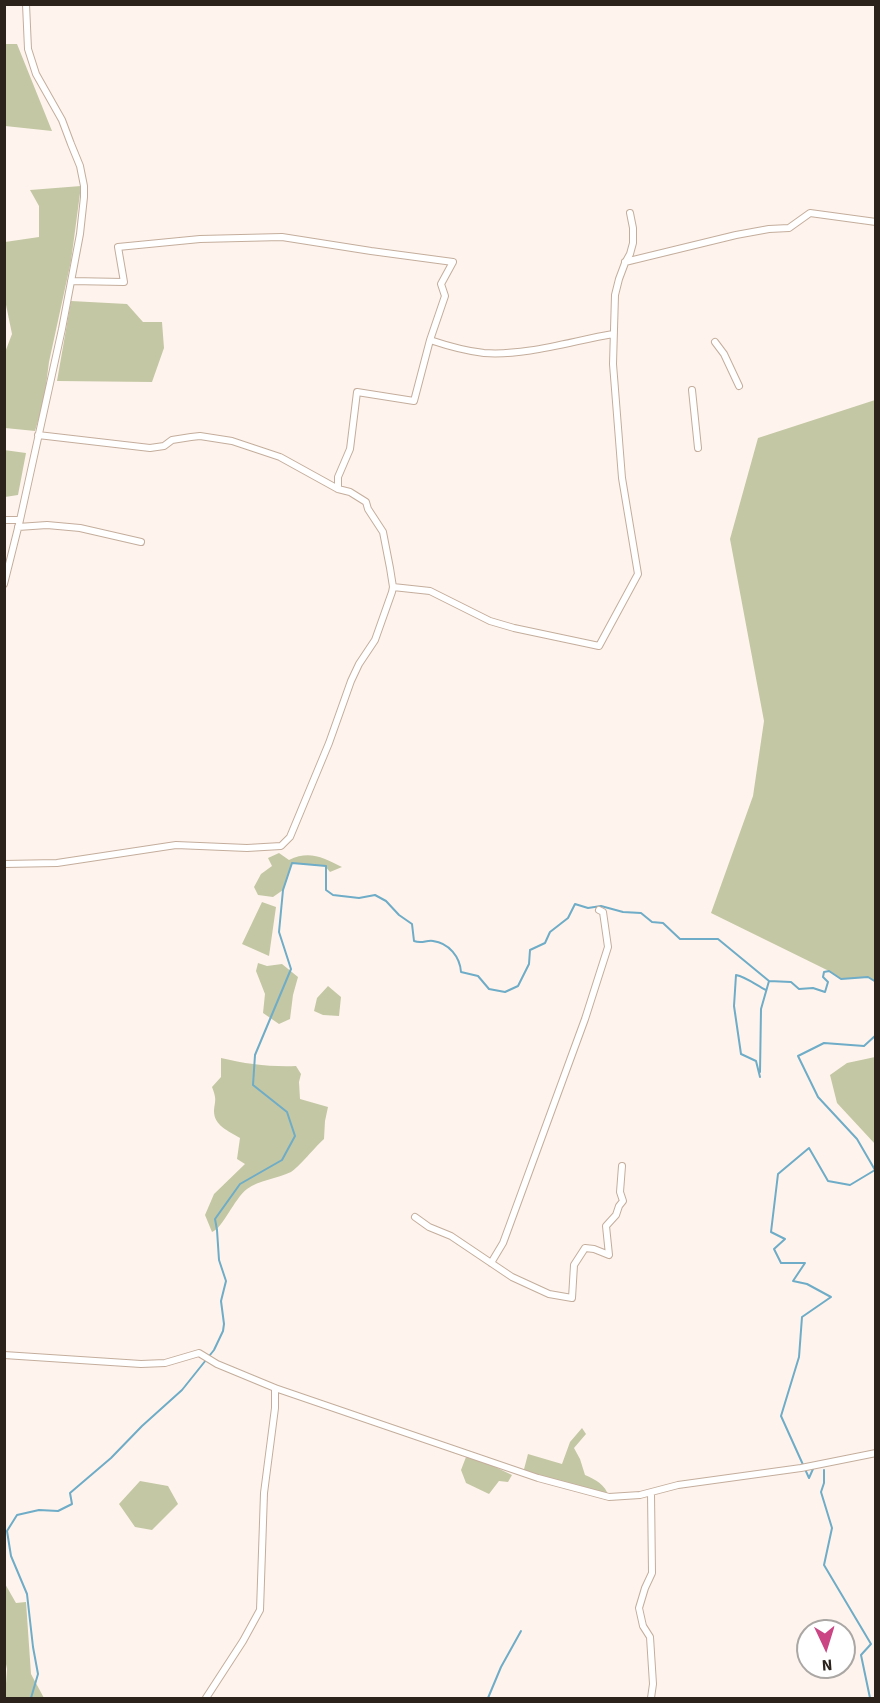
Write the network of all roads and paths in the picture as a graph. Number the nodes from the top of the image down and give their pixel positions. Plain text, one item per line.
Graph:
1 (26, 4) edge
2 (630, 213) dead end
3 (876, 222) edge
4 (625, 262) junction
5 (71, 281) junction
6 (613, 334) junction
7 (430, 340) junction
8 (715, 342) dead end
9 (739, 386) dead end
10 (692, 390) dead end
11 (38, 435) junction
12 (698, 448) dead end
13 (338, 489) junction
14 (4, 520) edge
15 (19, 523) junction
16 (141, 542) dead end
17 (4, 584) edge
18 (393, 587) junction
19 (4, 864) edge
20 (599, 910) dead end
21 (622, 1166) dead end
22 (415, 1217) dead end
23 (491, 1263) junction
24 (4, 1355) edge
25 (275, 1388) junction
26 (876, 1452) edge
27 (651, 1493) junction
28 (206, 1698) edge
29 (651, 1698) edge

1 - 5 street
2 - 4 street
3 - 4 street
4 - 6 street
5 - 7 street
5 - 11 street
6 - 7 street
6 - 18 street
7 - 13 street
8 - 9 street
10 - 12 street
11 - 13 street
11 - 15 street
13 - 18 street
14 - 15 street
15 - 16 street
15 - 17 street
18 - 19 street
20 - 23 street
21 - 23 street
22 - 23 street
24 - 25 street
25 - 27 street
25 - 28 street
26 - 27 street
27 - 29 street

